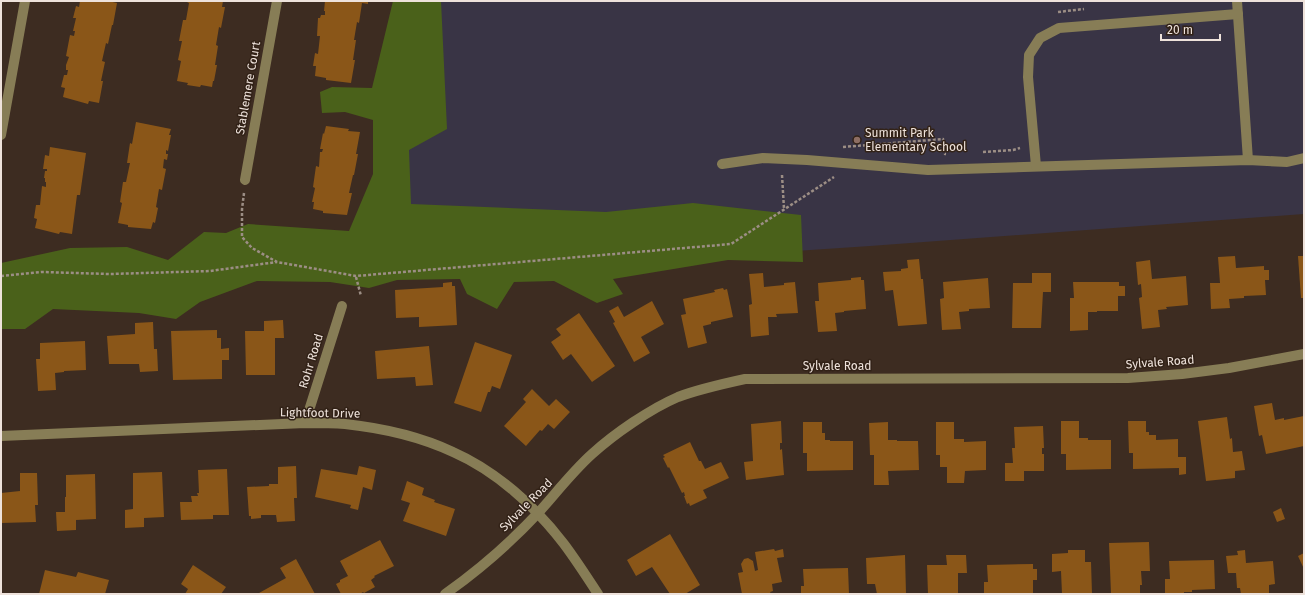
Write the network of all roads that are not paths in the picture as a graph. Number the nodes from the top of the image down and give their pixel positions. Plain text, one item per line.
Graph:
1 (26, 1) edge
2 (277, 1) edge
3 (1237, 1) edge
4 (1238, 14) junction
5 (3, 110) edge
6 (1, 134) edge
7 (1304, 158) edge
8 (1248, 160) junction
9 (722, 164) dead end
10 (1036, 166) junction
11 (245, 180) road end
12 (342, 306) dead end
13 (1304, 354) edge
14 (305, 423) junction
15 (1, 436) edge
16 (537, 513) junction
17 (445, 594) edge
18 (598, 594) edge

1 - 5 street
2 - 11 street, Stablemere Court
3 - 4 street
4 - 8 street
4 - 10 street
5 - 6 street
7 - 8 street
8 - 10 street
9 - 10 street
12 - 14 street, Rohr Road
13 - 16 street, Sylvale Road
14 - 15 street, Lightfoot Drive
14 - 16 street, Lightfoot Drive
16 - 17 street, Sylvale Road
16 - 18 street, Lightfoot Drive

